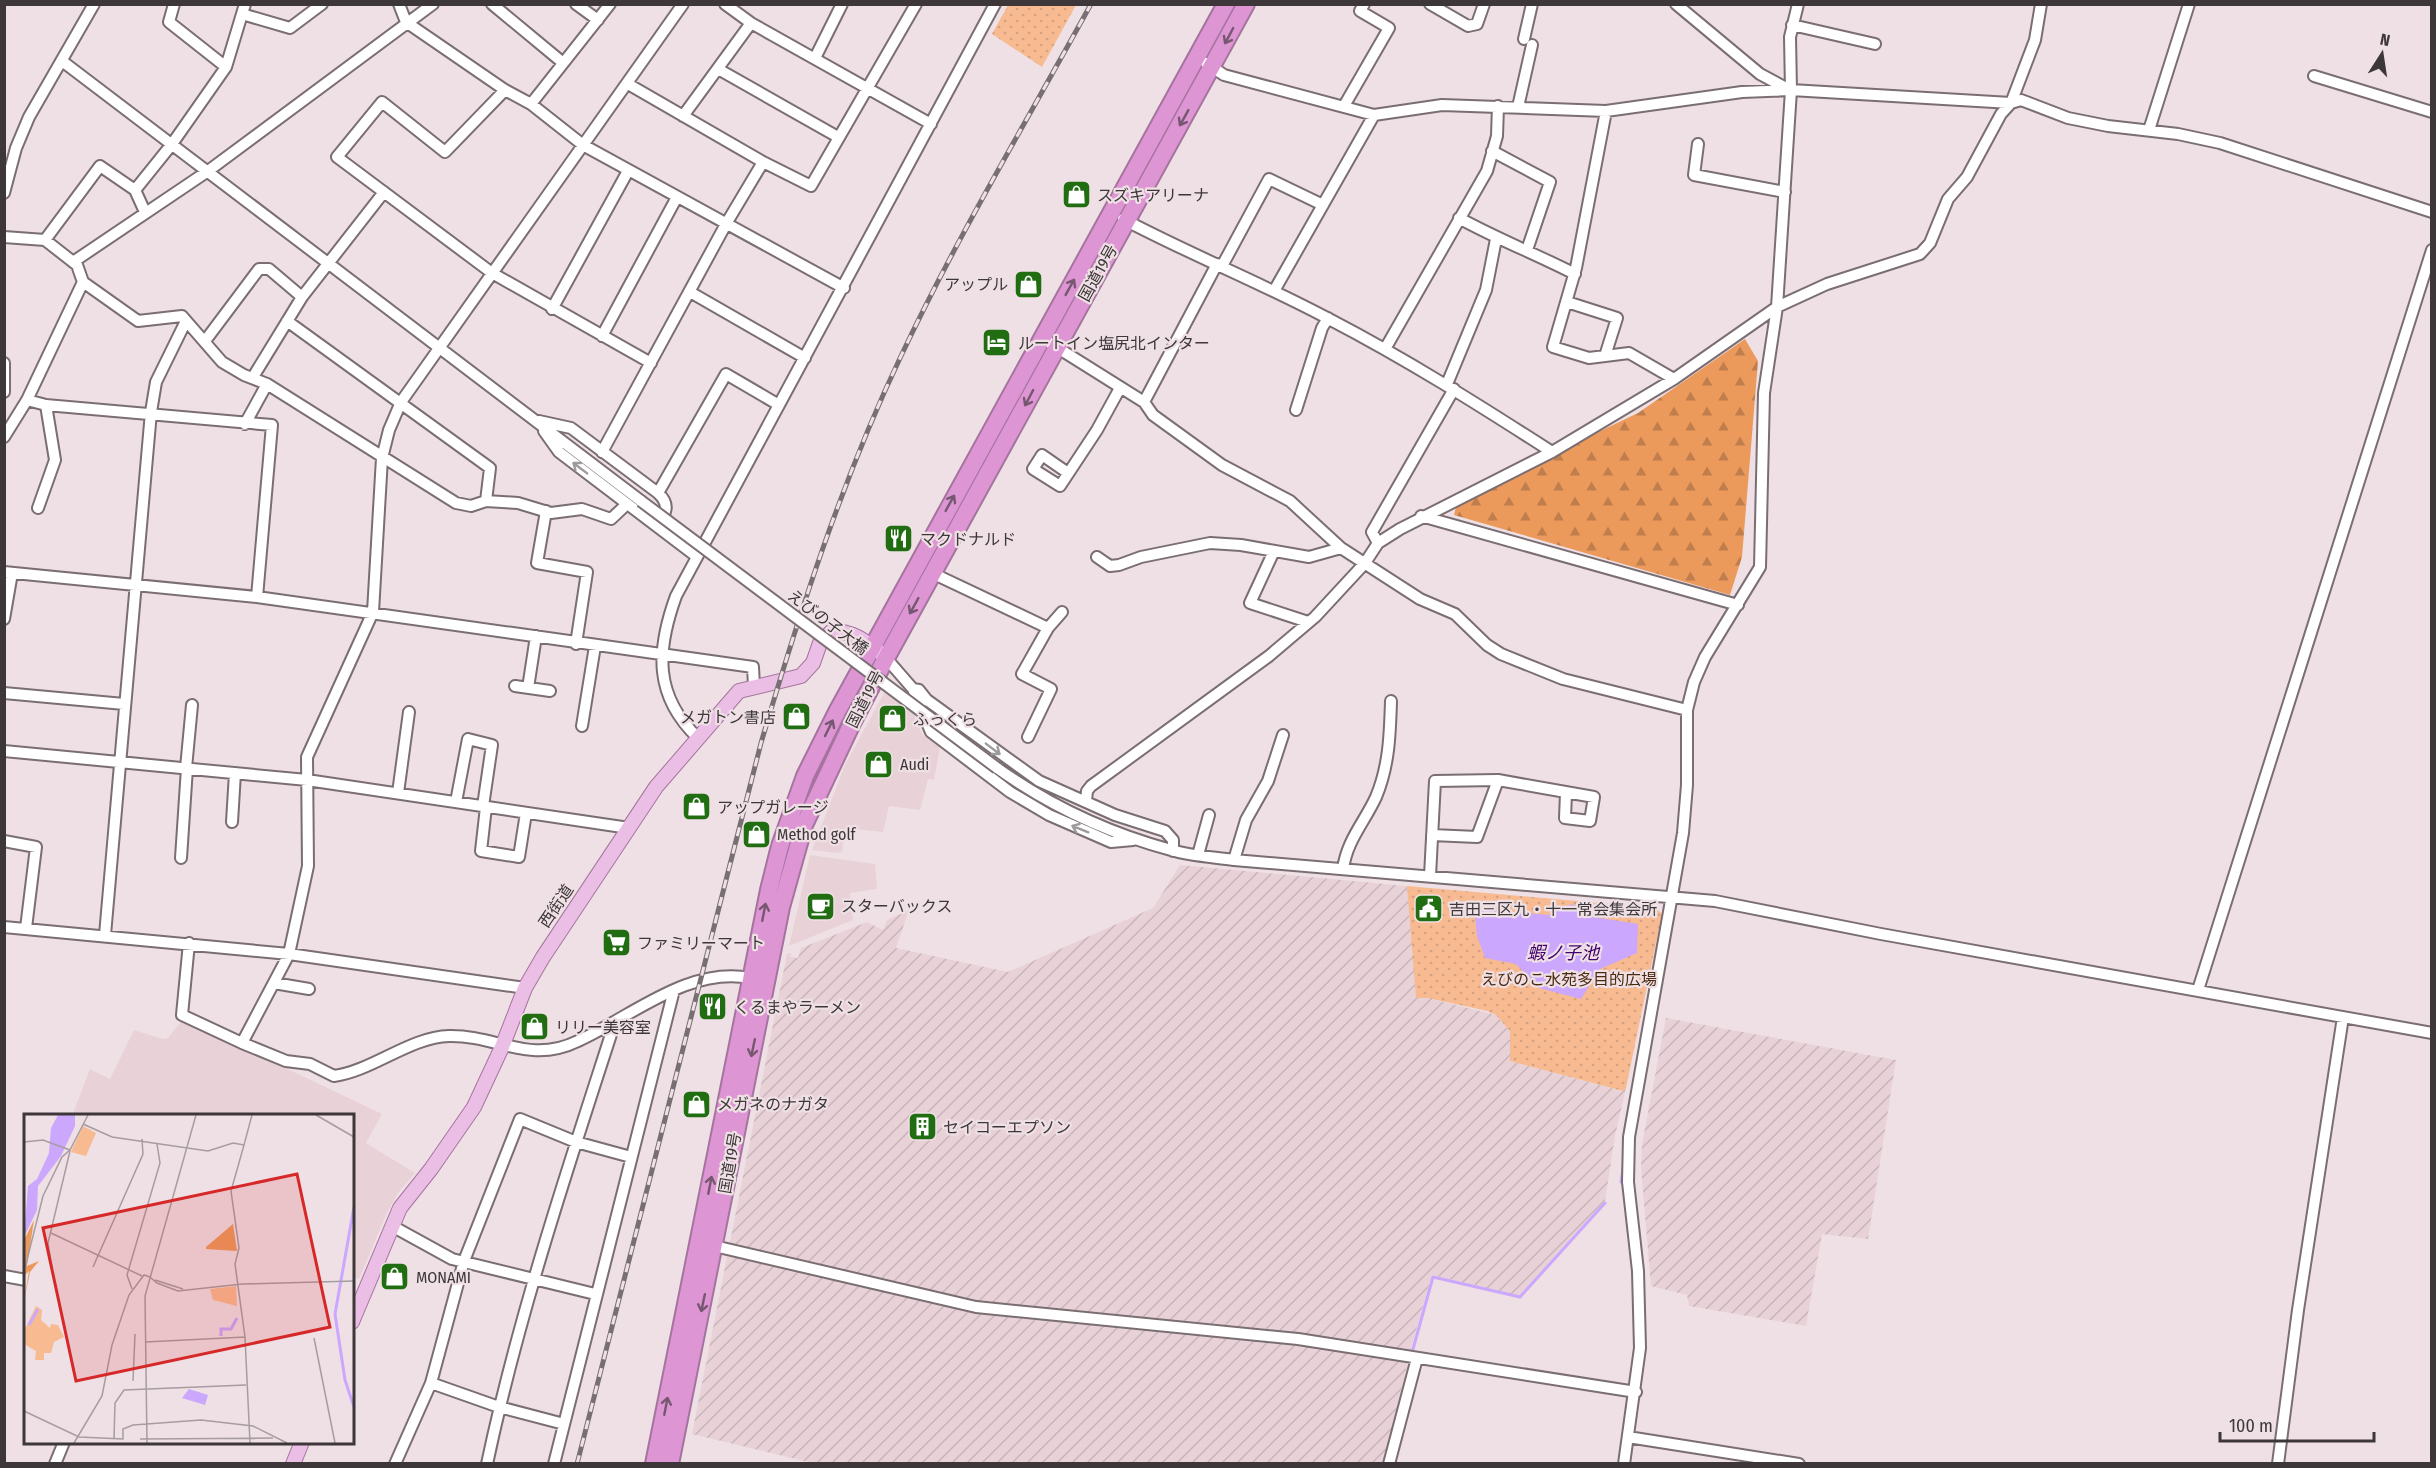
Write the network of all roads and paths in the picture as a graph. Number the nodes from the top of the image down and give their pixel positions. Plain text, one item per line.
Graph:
1 (94, 4) edge
2 (174, 4) edge
3 (322, 4) edge
4 (399, 4) edge
5 (433, 4) edge
6 (492, 4) edge
7 (576, 4) edge
8 (610, 4) edge
9 (683, 4) edge
10 (725, 4) edge
11 (842, 4) edge
12 (916, 4) edge
13 (995, 4) edge
14 (1226, 4) edge
15 (1246, 4) edge
16 (1364, 4) edge
17 (1430, 4) edge
18 (1484, 4) edge
19 (1532, 4) edge
20 (1676, 4) edge
21 (1798, 4) edge
22 (2041, 4) edge
23 (2189, 4) edge
24 (243, 9) edge
25 (598, 20) junction
26 (406, 22) junction
27 (751, 23) junction
28 (1792, 25) junction
29 (1875, 44) dead end
30 (815, 58) junction
31 (62, 61) junction
32 (562, 62) junction
33 (1205, 62) junction
34 (226, 67) junction
35 (718, 69) junction
36 (2314, 76) dead end
37 (628, 84) junction
38 (866, 88) junction
39 (505, 90) junction
40 (1791, 90) junction
41 (2011, 103) junction
42 (531, 104) junction
43 (1344, 106) junction
44 (1498, 106) junction
45 (1518, 107) junction
46 (1606, 111) junction
47 (2432, 112) edge
48 (1374, 115) junction
49 (683, 117) junction
50 (931, 124) junction
51 (2149, 130) junction
52 (838, 137) junction
53 (172, 144) junction
54 (1698, 144) dead end
55 (583, 146) junction
56 (1492, 151) junction
57 (763, 162) junction
58 (208, 171) junction
59 (628, 171) junction
60 (135, 190) junction
61 (384, 192) junction
62 (1785, 192) junction
63 (4, 193) edge
64 (677, 197) junction
65 (1323, 205) junction
66 (145, 212) junction
67 (2432, 212) edge
68 (1111, 213) junction
69 (1459, 218) junction
70 (1127, 222) junction
71 (726, 224) junction
72 (4, 237) edge
73 (1496, 239) junction
74 (45, 240) junction
75 (1527, 250) junction
76 (2432, 250) edge
77 (73, 262) junction
78 (329, 262) junction
79 (1220, 265) junction
80 (492, 273) junction
81 (1575, 274) junction
82 (83, 282) junction
83 (844, 288) junction
84 (1274, 291) junction
85 (690, 292) junction
86 (302, 297) junction
87 (1568, 302) junction
88 (1778, 308) junction
89 (552, 309) junction
90 (1328, 318) junction
91 (287, 321) junction
92 (185, 323) junction
93 (602, 336) junction
94 (1042, 338) junction
95 (205, 341) junction
96 (441, 346) junction
97 (1057, 347) junction
98 (1385, 349) junction
99 (1605, 356) junction
100 (805, 358) junction
101 (4, 363) edge
102 (651, 363) junction
103 (254, 377) junction
104 (1674, 379) junction
105 (267, 384) junction
106 (1450, 386) junction
107 (1120, 388) junction
108 (5, 392) edge
109 (27, 400) junction
110 (401, 402) junction
111 (1144, 402) junction
112 (46, 405) junction
113 (779, 405) junction
114 (1296, 410) dead end
115 (151, 412) junction
116 (536, 420) junction
117 (245, 424) junction
118 (4, 437) edge
119 (602, 452) junction
120 (1552, 452) junction
121 (382, 458) junction
122 (1068, 473) dead end
123 (658, 493) junction
124 (486, 501) junction
125 (627, 504) junction
126 (38, 508) dead end
127 (546, 511) junction
128 (1422, 516) junction
129 (658, 528) junction
130 (1378, 543) junction
131 (1341, 548) junction
132 (1274, 551) junction
133 (696, 556) junction
134 (1097, 557) dead end
135 (1365, 563) junction
136 (8, 573) edge
137 (932, 573) junction
138 (136, 587) junction
139 (257, 597) junction
140 (1738, 605) junction
141 (373, 612) junction
142 (1062, 612) dead end
143 (4, 619) edge
144 (1308, 622) junction
145 (1048, 628) junction
146 (536, 636) junction
147 (576, 644) junction
148 (595, 646) junction
149 (872, 646) junction
150 (662, 654) junction
151 (886, 658) junction
152 (515, 686) dead end
153 (754, 686) junction
154 (528, 688) junction
155 (913, 689) junction
156 (550, 692) dead end
157 (4, 693) edge
158 (1390, 701) dead end
159 (124, 704) junction
160 (191, 705) dead end
161 (1687, 710) junction
162 (409, 712) dead end
163 (582, 726) dead end
164 (1283, 735) dead end
165 (1028, 737) dead end
166 (698, 738) junction
167 (4, 751) edge
168 (119, 761) junction
169 (186, 768) junction
170 (235, 773) junction
171 (307, 780) junction
172 (1498, 780) junction
173 (1566, 793) dead end
174 (398, 794) junction
175 (1086, 801) junction
176 (456, 802) junction
177 (485, 806) junction
178 (526, 813) junction
179 (1209, 815) dead end
180 (232, 822) dead end
181 (629, 828) junction
182 (1432, 835) junction
183 (1136, 839) junction
184 (4, 841) edge
185 (1173, 851) junction
186 (1198, 855) junction
187 (181, 858) dead end
188 (1234, 860) junction
189 (1343, 869) junction
190 (1430, 876) junction
191 (1672, 897) junction
192 (4, 927) edge
193 (26, 928) junction
194 (105, 935) junction
195 (189, 943) junction
196 (289, 954) junction
197 (750, 978) junction
198 (274, 983) junction
199 (525, 988) junction
200 (309, 989) dead end
201 (674, 990) junction
202 (2199, 990) junction
203 (2343, 1017) junction
204 (615, 1022) junction
205 (2432, 1033) edge
206 (242, 1042) junction
207 (502, 1047) junction
208 (576, 1142) junction
209 (631, 1158) junction
210 (392, 1226) junction
211 (698, 1243) junction
212 (716, 1246) junction
213 (464, 1261) junction
214 (4, 1276) edge
215 (533, 1278) junction
216 (24, 1280) edge
217 (595, 1294) junction
218 (354, 1317) edge
219 (1417, 1358) junction
220 (431, 1383) junction
221 (1636, 1392) junction
222 (499, 1407) junction
223 (564, 1424) junction
224 (1628, 1437) junction
225 (64, 1444) edge
226 (302, 1444) edge
227 (55, 1464) edge
228 (293, 1464) edge
229 (395, 1464) edge
230 (488, 1464) edge
231 (554, 1464) edge
232 (654, 1464) edge
233 (670, 1464) edge
234 (1389, 1464) edge
235 (1624, 1464) edge
236 (1799, 1464) edge
237 (2278, 1464) edge

1 - 31 street
2 - 34 street
3 - 24 street
4 - 26 street
5 - 26 street
6 - 32 street
7 - 25 street
8 - 25 street
9 - 37 street
10 - 27 street
11 - 30 street
12 - 38 street
13 - 50 street
14 - 33 highway, 国道19号
15 -> 33 highway, 国道19号
16 - 43 street
17 - 18 street
19 - 45 street
20 - 40 street
21 - 28 street
22 - 41 street
23 - 51 street
24 - 34 street
25 - 32 street
26 - 39 street
26 - 58 street
27 - 30 street
27 - 35 street
28 - 29 street
28 - 40 street
30 - 38 street
31 - 53 street, えびの子大橋
31 - 63 street
32 - 42 street
33 - 43 street
33 - 68 highway, 国道19号
33 -> 70 highway, 国道19号
34 - 53 street
35 - 49 street
35 - 52 street
36 - 47 street
37 - 49 street
37 - 55 street
38 - 50 street
38 - 52 street
39 - 42 street
39 - 61 street
40 - 41 street
40 - 46 street
40 - 62 street
41 - 51 street
41 - 88 street
42 - 55 street
43 - 48 street
44 - 45 street
44 - 48 street
44 - 56 street
45 - 46 street
46 - 81 street
48 - 65 street
49 - 57 street
50 - 83 street
51 - 67 street
52 - 57 street
53 - 58 street, えびの子大橋
53 - 60 street
54 - 62 street
55 - 59 street
55 - 80 street
56 - 69 street
56 - 75 street
57 - 71 street
58 - 66 street
58 - 78 street, えびの子大橋
59 - 64 street
59 - 89 street
60 - 66 street
60 - 74 street
61 - 78 street
61 - 80 street
62 - 88 street
64 - 71 street
64 - 93 street
65 - 79 street
65 - 84 street
66 - 77 street
68 - 70 street
94 -> 68 highway, 国道19号
69 - 73 street
69 - 98 street
70 - 79 street
70 - 97 highway, 国道19号
71 - 83 street
71 - 85 street
72 - 74 street
73 - 75 street
73 - 106 street
74 - 77 street
75 - 81 street
76 - 202 street
77 - 82 street
78 - 86 street
78 - 96 street, えびの子大橋
79 - 84 street
79 - 111 street
80 - 89 street
80 - 96 street
81 - 87 street
82 - 92 street
82 - 109 street
83 - 100 street
84 - 90 street
85 - 100 street
85 - 102 street
86 - 91 street
86 - 95 street
87 - 99 street
87 - 99 street
88 - 104 street
88 - 140 street
89 - 93 street
90 - 98 street
90 - 114 street
91 - 103 street
91 - 110 street
92 - 95 street
92 - 115 street
93 - 102 street
94 - 97 street
149 -> 94 highway, 国道19号
95 - 103 street
96 - 110 street
96 - 116 street, えびの子大橋
97 - 107 street
97 -> 137 highway, 国道19号
98 - 106 street
99 - 104 street
100 - 113 street
101 - 108 street
102 - 119 street
103 - 105 street
104 - 120 street
105 - 117 street
105 - 121 street
106 - 120 street
106 - 130 street
107 - 111 street
107 - 122 street
109 - 112 street
109 - 118 street
110 - 121 street
110 - 124 street
111 - 131 street
112 - 115 street
112 - 126 street
113 - 123 street
113 - 133 street
115 - 117 street
115 - 138 street
116 - 119 street
125 -> 116 street
116 - 183 street, えびの子大橋, bridge
117 - 139 street
119 - 123 street
120 - 128 street
121 - 124 street
121 - 141 street
123 - 129 street
124 - 127 street
125 - 127 street
125 - 129 street
127 - 147 street
128 - 130 street
128 - 140 street
129 - 133 street
130 - 135 street
131 - 132 street
131 - 135 street
132 - 134 street
132 - 144 street
133 - 150 street
135 - 144 street
135 - 161 street
136 - 138 street
136 - 143 street
137 - 145 street
137 -> 151 highway, 国道19号
138 - 139 street
138 - 159 street
139 - 141 street
140 - 161 street
141 - 146 street
141 - 171 street
142 - 145 street
144 - 175 street
145 - 165 street
146 - 147 street
146 - 154 street
147 - 148 street
148 - 150 street
148 - 163 street
149 - 151 main road, 西街道
149 - 153 main road, 西街道
197 -> 149 highway, 国道19号
150 - 153 street
150 - 166 street
151 - 155 street
151 -> 212 highway, 国道19号
152 - 154 street
153 - 166 main road, 西街道
154 - 156 street
155 -> 175 street
183 -> 155 street
157 - 159 street
158 - 189 street
159 - 168 street
160 - 169 street
161 - 191 street
162 - 174 street
164 - 188 street
166 - 181 main road, 西街道
167 - 168 street
168 - 169 street
168 - 194 street
169 - 170 street
169 - 187 street
170 - 171 street
170 - 180 street
171 - 174 street
171 - 196 street
172 - 173 street
172 - 182 street
172 - 182 street
174 - 176 street
175 - 185 street
176 - 177 street
176 - 177 street
177 - 178 street
177 - 178 street
178 - 181 street
179 - 186 street
181 - 199 main road, 西街道
182 - 190 street
183 - 185 street, えびの子大橋
184 - 193 street
185 - 186 street, えびの子大橋
186 - 188 street, えびの子大橋
188 - 189 street, えびの子大橋
189 - 190 street, えびの子大橋
190 - 191 street, えびの子大橋
191 - 202 street, えびの子大橋
191 - 221 street
192 - 193 street
193 - 194 street
194 - 195 street
195 - 196 street
195 - 206 street
196 - 198 street
196 - 199 street
197 - 201 street
211 -> 197 highway, 国道19号
198 - 200 street
198 - 206 street
199 - 207 main road, 西街道
201 - 204 street
201 - 209 street
202 - 203 street, えびの子大橋
203 - 205 street, えびの子大橋
203 - 237 street
204 - 207 street
204 - 208 street
206 - 207 street
207 - 210 main road, 西街道
208 - 209 street
208 - 213 street
208 - 215 street
209 - 217 street
210 - 213 street
210 - 218 main road, 西街道
211 - 212 street
232 -> 211 highway, 国道19号
212 - 219 street
212 -> 233 highway, 国道19号
213 - 215 street
213 - 220 street
214 - 216 street
215 - 217 street
215 - 222 street
217 - 223 street
219 - 221 street
219 - 234 street
220 - 222 street
220 - 229 street
221 - 224 street
222 - 223 street
222 - 230 street
223 - 231 street
224 - 235 street
224 - 236 street
225 - 227 street
226 - 228 main road

